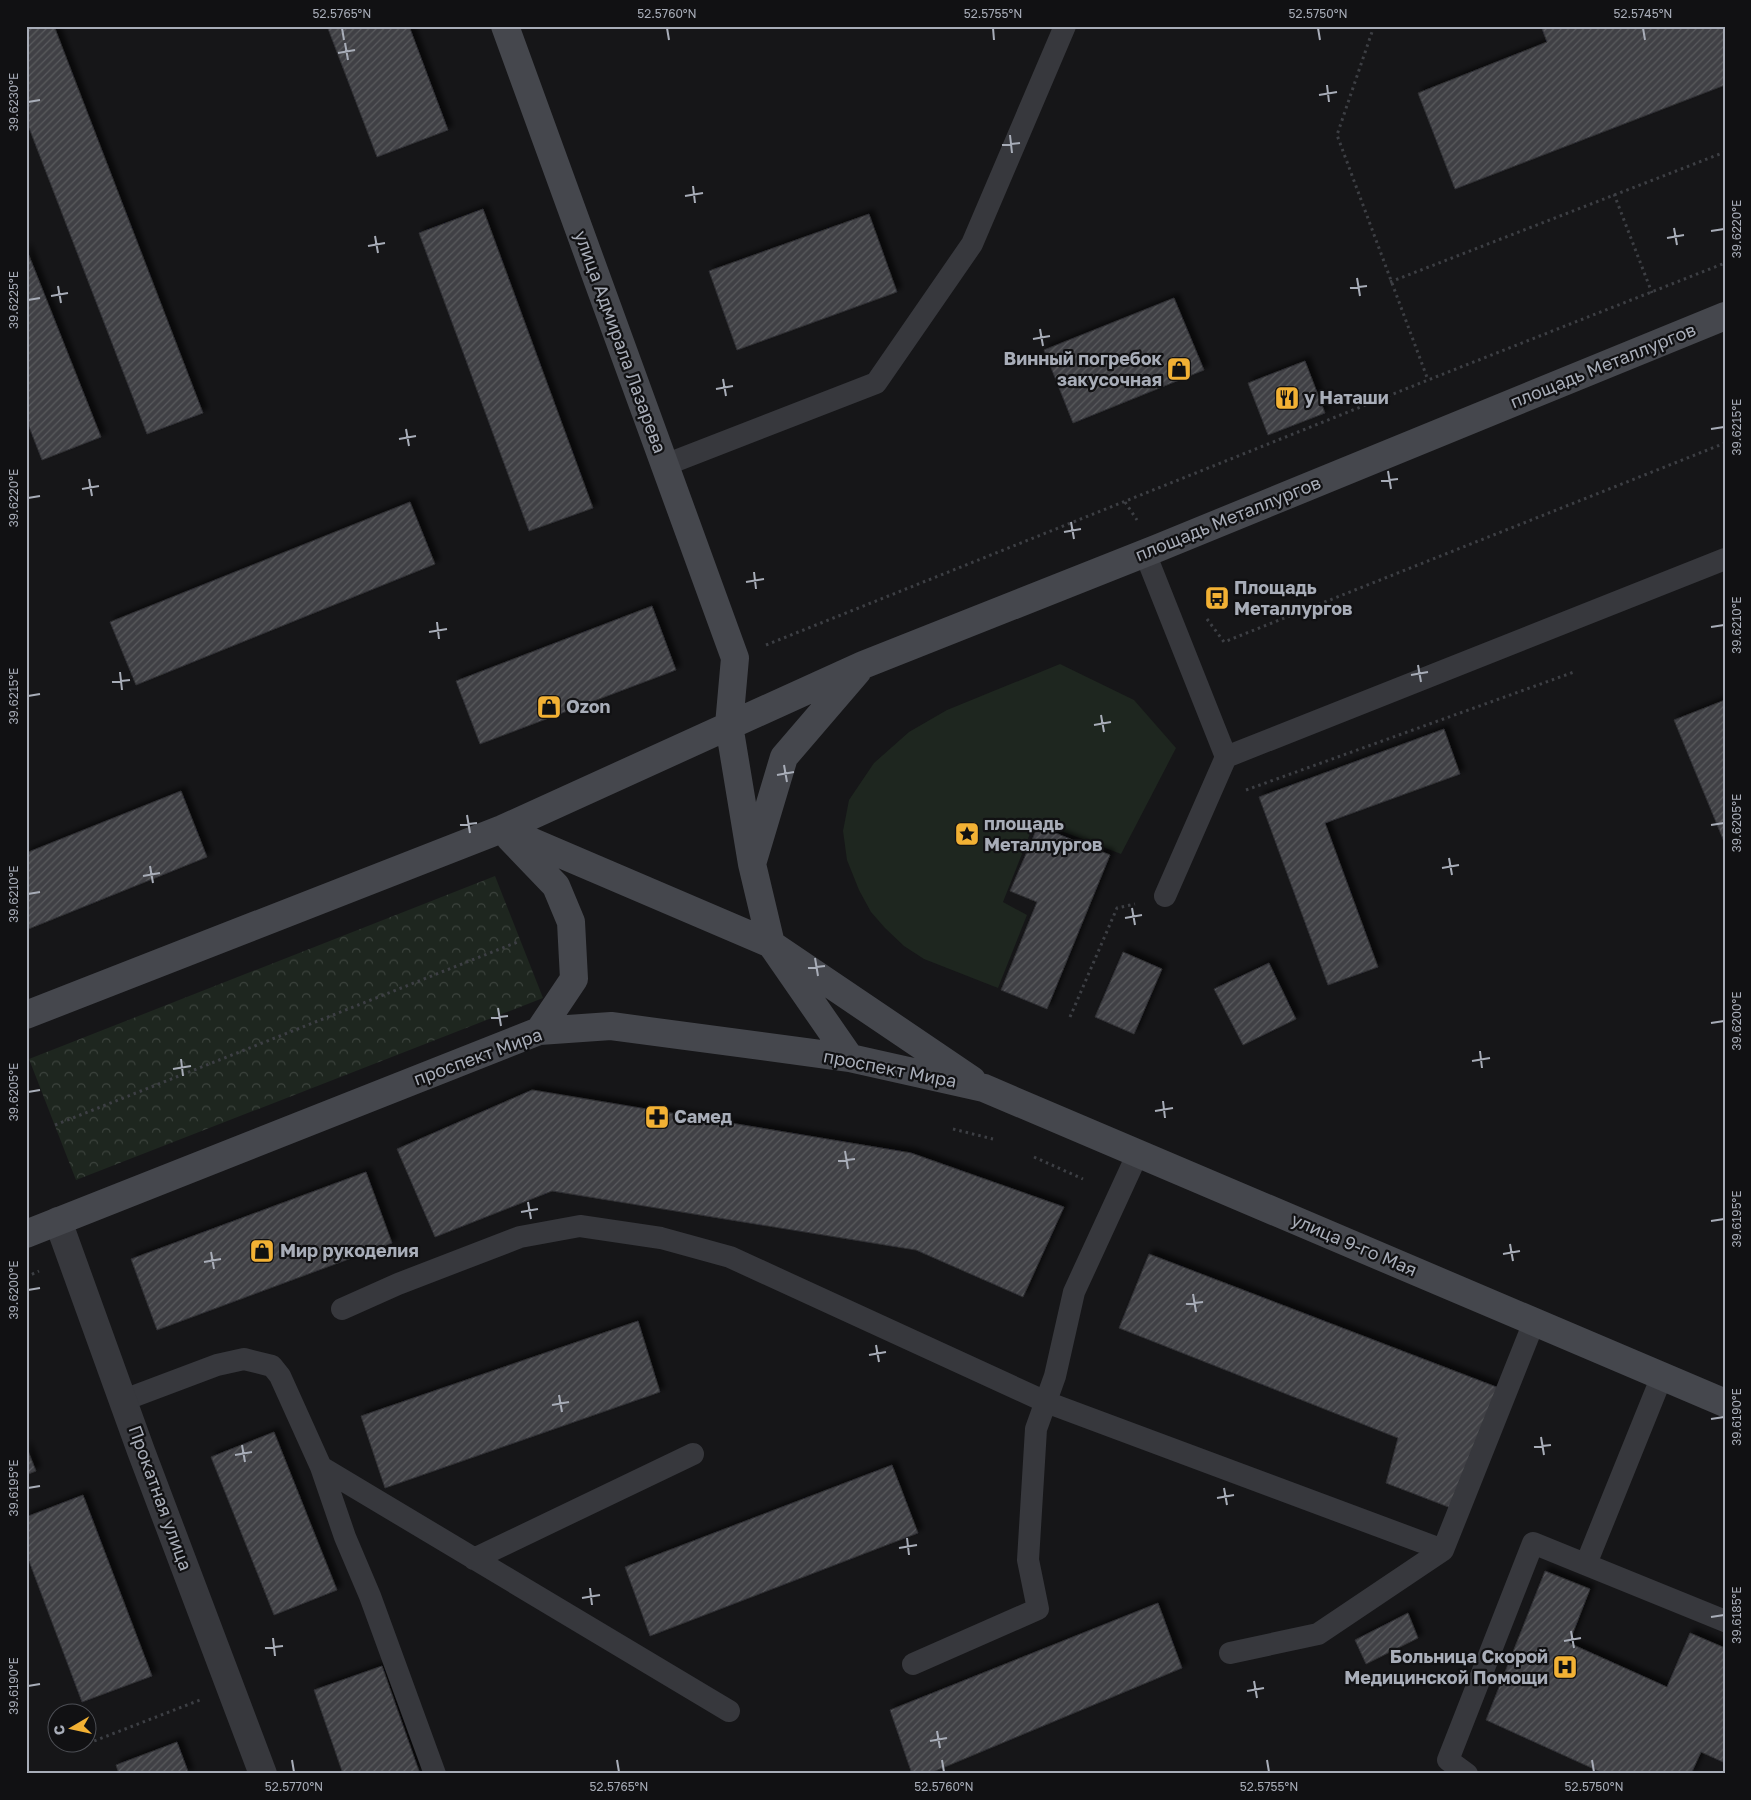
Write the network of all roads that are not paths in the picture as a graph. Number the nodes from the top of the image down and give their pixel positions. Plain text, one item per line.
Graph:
1 (505, 26) edge
2 (1066, 26) edge
3 (1725, 316) edge
4 (665, 465) junction
5 (1151, 550) junction
6 (1725, 560) edge
7 (736, 658) joint
8 (863, 665) junction
9 (728, 725) junction
10 (1226, 757) junction
11 (502, 829) junction
12 (752, 864) junction
13 (1164, 896) road end
14 (771, 944) junction
15 (26, 1015) edge
16 (539, 1031) junction
17 (850, 1058) junction
18 (984, 1088) junction
19 (1138, 1153) junction
20 (58, 1221) junction
21 (26, 1234) edge
22 (342, 1309) dead end
23 (1534, 1322) junction
24 (1662, 1376) junction
25 (124, 1400) junction
26 (1046, 1402) junction
27 (1725, 1403) edge
28 (693, 1454) dead end
29 (322, 1467) junction
30 (1443, 1550) junction
31 (474, 1559) junction
32 (1586, 1564) junction
33 (1725, 1621) edge
34 (1230, 1653) dead end
35 (913, 1664) dead end
36 (729, 1712) dead end
37 (263, 1774) edge
38 (435, 1774) edge
39 (1467, 1774) edge

1 - 4 main road, улица Адмирала Лазарева
2 - 4 lane
3 - 5 main road, площадь Металлургов
4 - 7 main road, улица Адмирала Лазарева
5 - 8 main road, площадь Металлургов
5 - 10 lane
6 - 10 lane
7 - 9 main road, площадь Металлургов
8 - 9 main road
8 - 12 main road, площадь Металлургов
9 - 11 main road
9 - 12 main road, площадь Металлургов
10 - 13 lane
11 - 14 main road
11 - 15 main road
11 - 16 main road
12 - 14 main road, площадь Металлургов
14 - 17 main road, площадь Металлургов
14 - 18 main road
16 - 17 main road, проспект Мира
16 - 20 main road, проспект Мира
17 - 18 main road, проспект Мира
18 - 19 main road, улица 9-го Мая
19 - 23 main road, улица 9-го Мая
19 - 26 lane
20 - 21 main road, проспект Мира
20 - 25 street, Прокатная улица
22 - 26 lane
23 - 24 main road, улица 9-го Мая
23 - 30 lane
24 - 27 main road, улица 9-го Мая
24 - 32 lane
25 - 29 lane
25 - 37 street, Прокатная улица
26 - 30 lane
26 - 35 lane
28 - 31 lane
29 - 31 lane
29 - 38 lane
30 - 34 lane
31 - 36 lane
32 - 33 lane
32 - 39 lane

